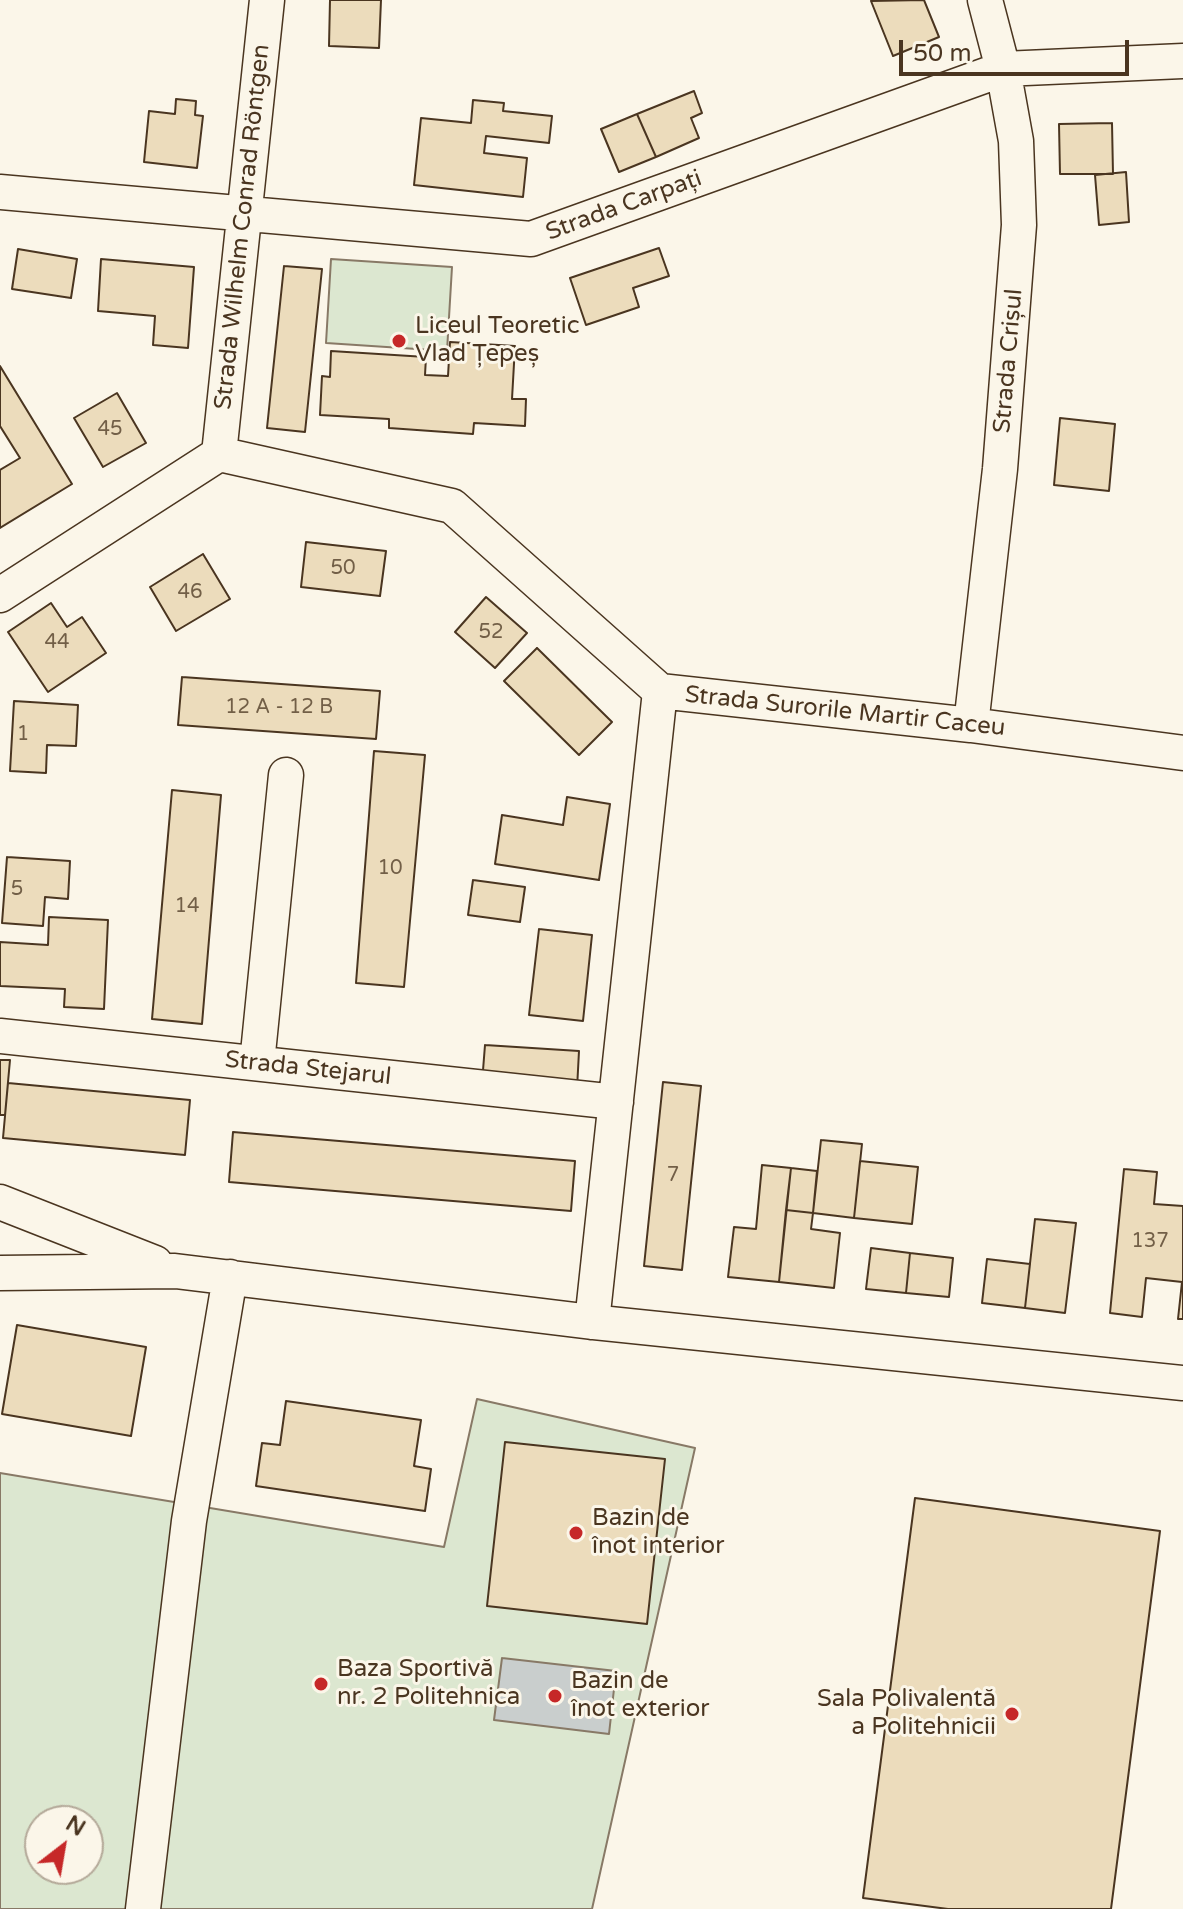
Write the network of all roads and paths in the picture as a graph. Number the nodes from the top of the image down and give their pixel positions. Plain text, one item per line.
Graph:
1 (267, 0) edge
2 (985, 0) edge
3 (1183, 61) edge
4 (1003, 69) junction
5 (0, 192) edge
6 (244, 216) junction
7 (219, 454) junction
8 (0, 595) edge
9 (660, 691) junction
10 (971, 725) junction
11 (1183, 753) edge
12 (286, 775) dead end
13 (0, 1036) edge
14 (257, 1063) junction
15 (616, 1102) junction
16 (11, 1207) edge
17 (175, 1271) junction
18 (3, 1273) edge
19 (230, 1277) junction
20 (592, 1322) junction
21 (1183, 1383) edge
22 (143, 1909) edge

1 - 6 street, Strada Wilhelm Conrad Röntgen
2 - 4 street, Strada Crișul
3 - 4 street, Strada Carpați
4 - 6 street, Strada Carpați
4 - 10 street, Strada Crișul
5 - 6 street, Strada Carpați
6 - 7 street, Strada Wilhelm Conrad Röntgen
7 - 8 street
7 - 9 street, Strada Surorile Martir Caceu
9 - 10 street, Strada Surorile Martir Caceu
9 - 15 street
10 - 11 street, Strada Surorile Martir Caceu
12 - 14 street
13 - 14 street, Strada Stejarul
14 - 15 street, Strada Stejarul
15 - 20 street
16 - 17 street
16 - 18 street
17 - 18 street
17 - 19 street
19 - 20 street
19 - 22 street
20 - 21 street

